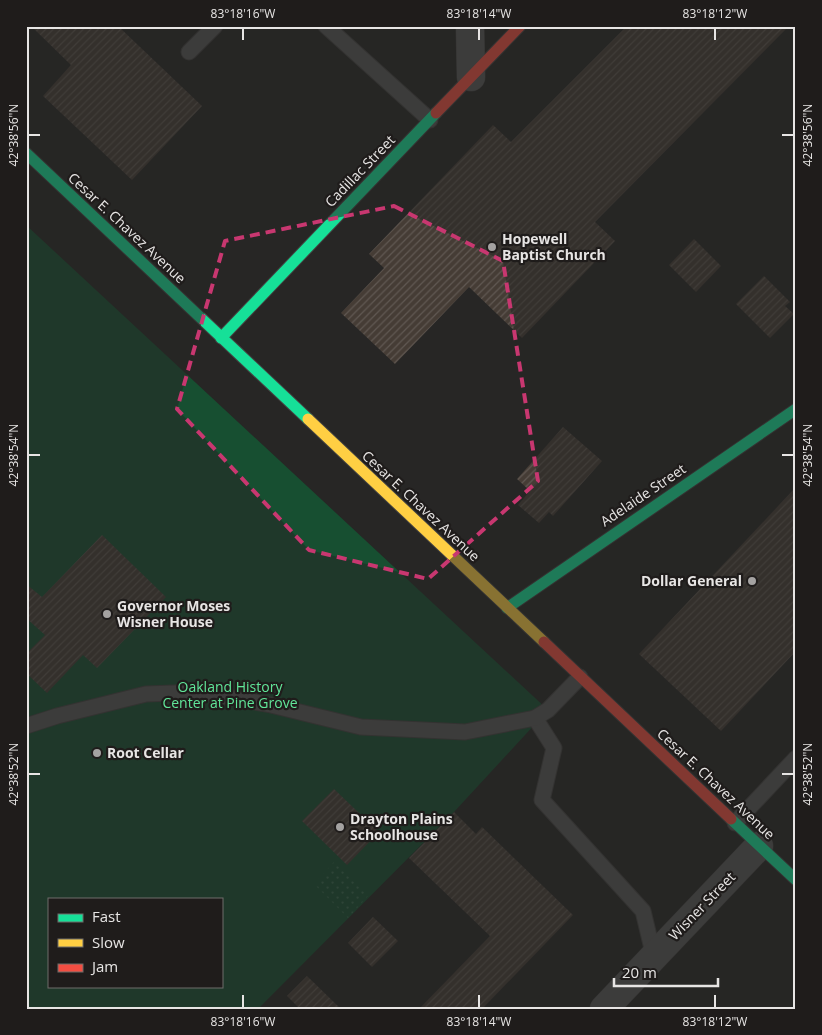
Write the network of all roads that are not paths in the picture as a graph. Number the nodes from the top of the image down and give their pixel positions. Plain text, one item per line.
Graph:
1 (214, 26) edge
2 (326, 26) edge
3 (470, 26) edge
4 (520, 26) edge
5 (189, 52) dead end
6 (471, 77) junction
7 (430, 120) junction
8 (26, 153) edge
9 (221, 338) junction
10 (796, 409) edge
11 (507, 608) junction
12 (580, 676) junction
13 (535, 718) junction
14 (26, 726) edge
15 (796, 758) edge
16 (735, 823) junction
17 (759, 846) junction
18 (796, 880) edge
19 (654, 957) junction
20 (604, 1009) edge

1 - 5 lane
2 - 7 lane
3 - 6 street
4 - 6 main road, Cadillac Street
6 - 7 main road, Cadillac Street
7 - 9 main road, Cadillac Street
8 - 9 main road, Cesar E. Chavez Avenue
9 - 11 main road, Cesar E. Chavez Avenue
10 - 11 main road, Adelaide Street
11 - 12 main road, Cesar E. Chavez Avenue
12 - 13 lane
12 - 16 main road, Cesar E. Chavez Avenue
13 - 14 lane
13 - 19 lane
15 - 16 lane
16 - 17 main road, Cesar E. Chavez Avenue
17 - 18 main road, Cesar E. Chavez Avenue
17 - 19 street, Wisner Street
19 - 20 street, Wisner Street

